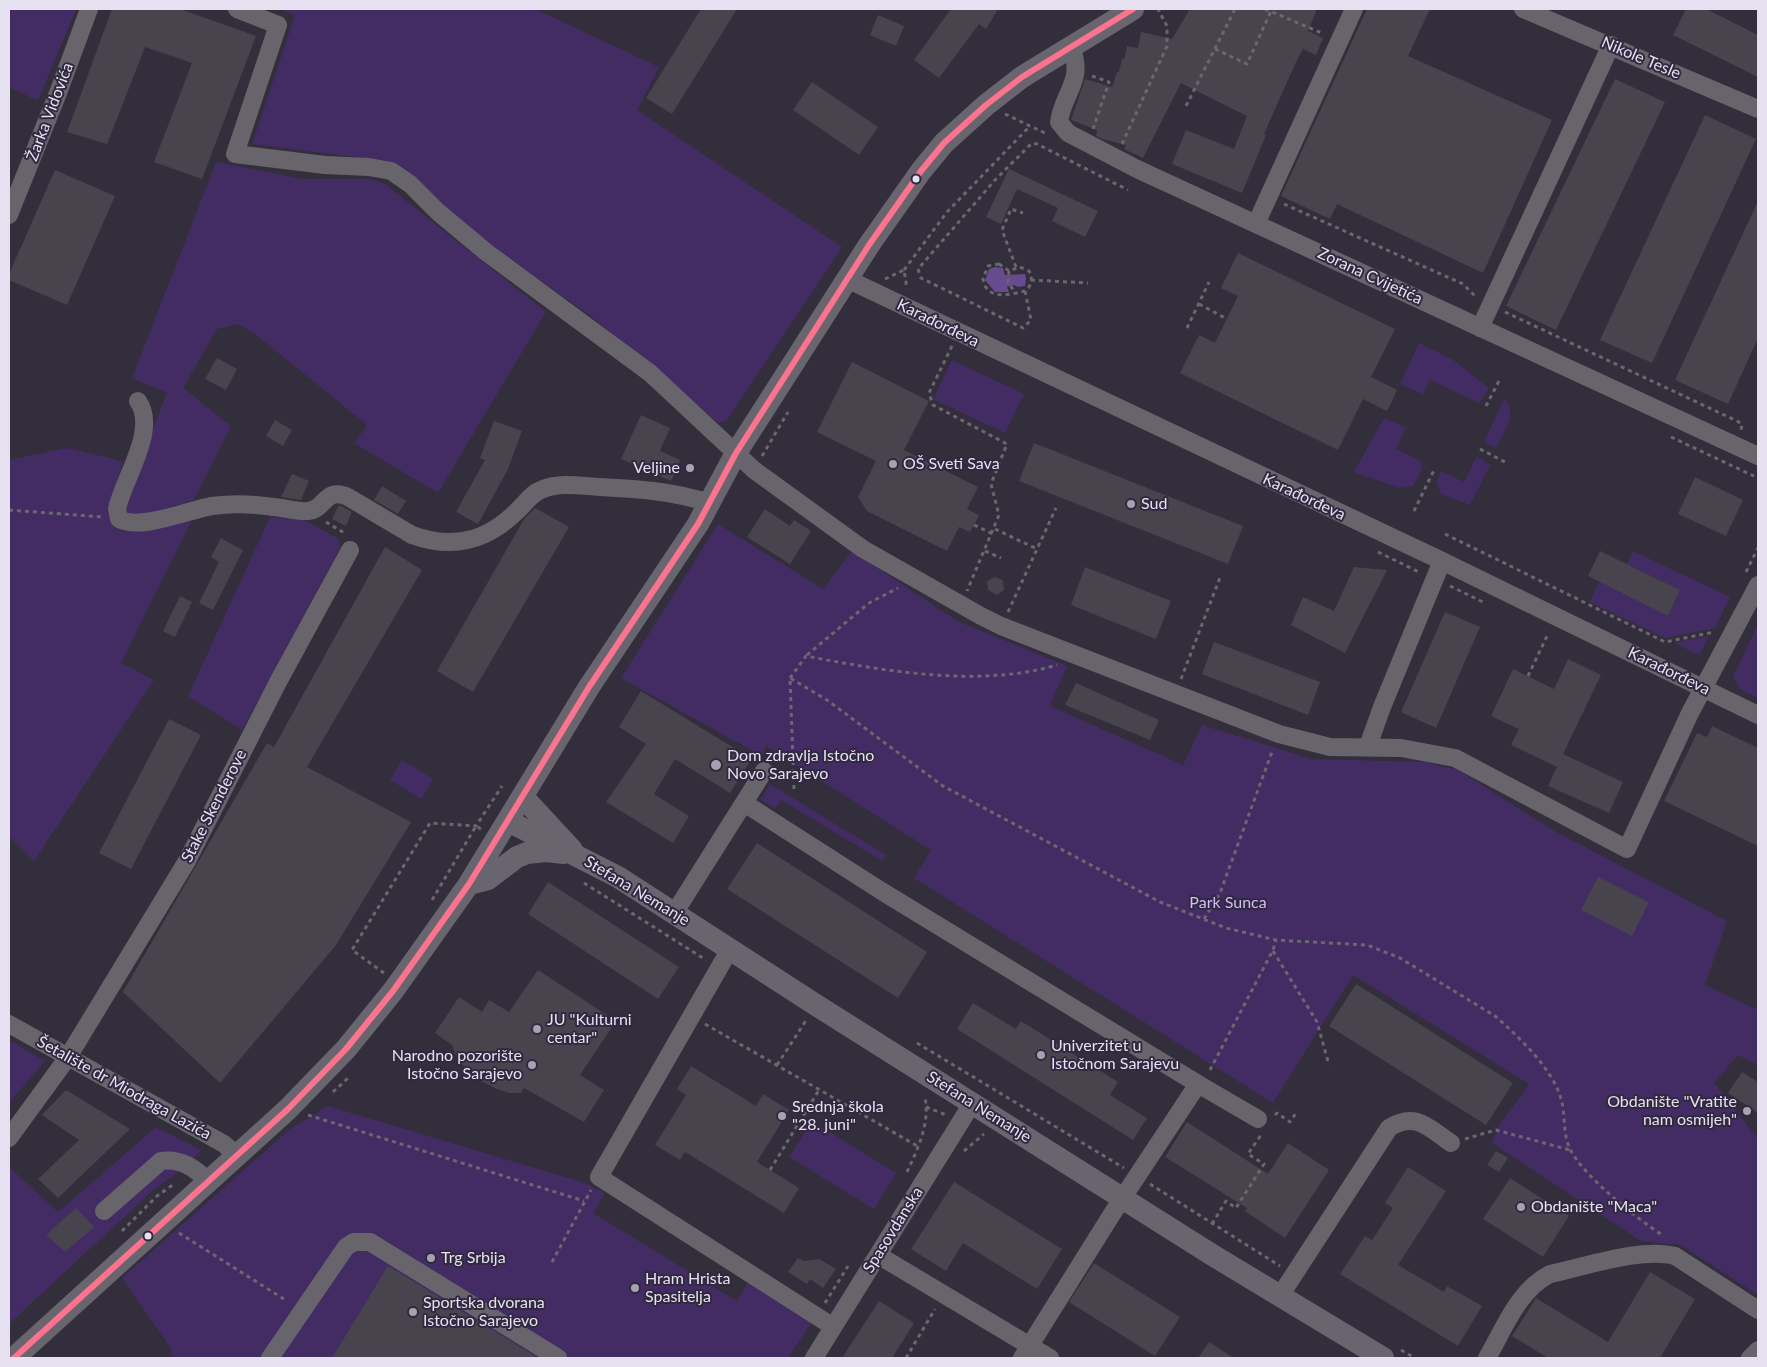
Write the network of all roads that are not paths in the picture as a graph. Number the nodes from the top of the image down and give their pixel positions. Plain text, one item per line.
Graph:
1 (89, 9) edge
2 (237, 9) edge
3 (1133, 9) edge
4 (1354, 9) edge
5 (1523, 9) edge
6 (1611, 45) junction
7 (1071, 47) junction
8 (1758, 109) edge
9 (9, 215) edge
10 (1256, 224) junction
11 (848, 280) junction
12 (1480, 328) junction
13 (138, 401) dead end
14 (736, 453) junction
15 (1758, 456) edge
16 (709, 503) junction
17 (350, 550) road end
18 (1442, 561) junction
19 (1758, 585) edge
20 (1704, 687) junction
21 (1758, 715) edge
22 (1368, 746) junction
23 (764, 771) dead end
24 (523, 796) junction
25 (744, 803) junction
26 (508, 821) junction
27 (576, 854) junction
28 (469, 884) junction
29 (675, 912) junction
30 (724, 958) junction
31 (9, 1024) edge
32 (68, 1057) junction
33 (1198, 1084) junction
34 (973, 1102) junction
35 (1264, 1123) road end
36 (9, 1138) edge
37 (1450, 1143) road end
38 (238, 1156) junction
39 (209, 1182) junction
40 (1123, 1198) junction
41 (104, 1211) dead end
42 (878, 1255) junction
43 (1280, 1296) junction
44 (1758, 1310) edge
45 (832, 1326) junction
46 (1758, 1350) edge
47 (1026, 1352) edge
48 (14, 1358) edge
49 (270, 1358) edge
50 (558, 1358) edge
51 (814, 1358) edge
52 (1050, 1358) edge
53 (1383, 1358) edge
54 (1487, 1358) edge
55 (1750, 1358) edge

1 - 9 street, Žarka Vidovića
2 - 14 street
3 - 7 main road
4 - 10 street
5 - 6 street, Nikole Tesle
6 - 8 street, Nikole Tesle
6 - 12 street
7 - 10 street, Zorana Cvijetića
7 - 11 main road
10 - 12 street, Zorana Cvijetića
11 - 14 main road
11 - 18 street, Karađorđeva
12 - 15 street, Zorana Cvijetića
13 - 16 street
14 - 16 main road
14 - 22 street
16 - 24 main road
17 - 32 street, Stake Skenderove
18 - 20 street, Karađorđeva
18 - 22 street
19 - 20 street
20 - 21 street, Karađorđeva
20 - 22 street
23 - 25 street
24 - 26 main road
24 - 27 main road, Stefana Nemanje
25 - 29 street
25 - 33 street
26 - 27 main road, Stefana Nemanje
26 - 28 main road
27 - 28 main road
27 - 29 main road, Stefana Nemanje
28 - 38 main road
29 - 30 main road, Stefana Nemanje
30 - 34 main road, Stefana Nemanje
30 - 45 street
31 - 32 street, Šetalište dr Miodraga Lazića
32 - 36 street, Stake Skenderove
32 - 38 street, Šetalište dr Miodraga Lazića
33 - 35 street
33 - 40 street
34 - 40 main road, Stefana Nemanje
34 - 42 street, Spasovdanska
37 - 43 street
38 - 39 main road
39 - 41 street
39 - 48 main road
40 - 43 main road, Stefana Nemanje
40 - 47 street
42 - 45 street, Spasovdanska
42 - 47 street
43 - 53 main road, Stefana Nemanje
44 - 54 street
45 - 51 street, Spasovdanska
46 - 55 street
47 - 52 street
49 - 50 street

